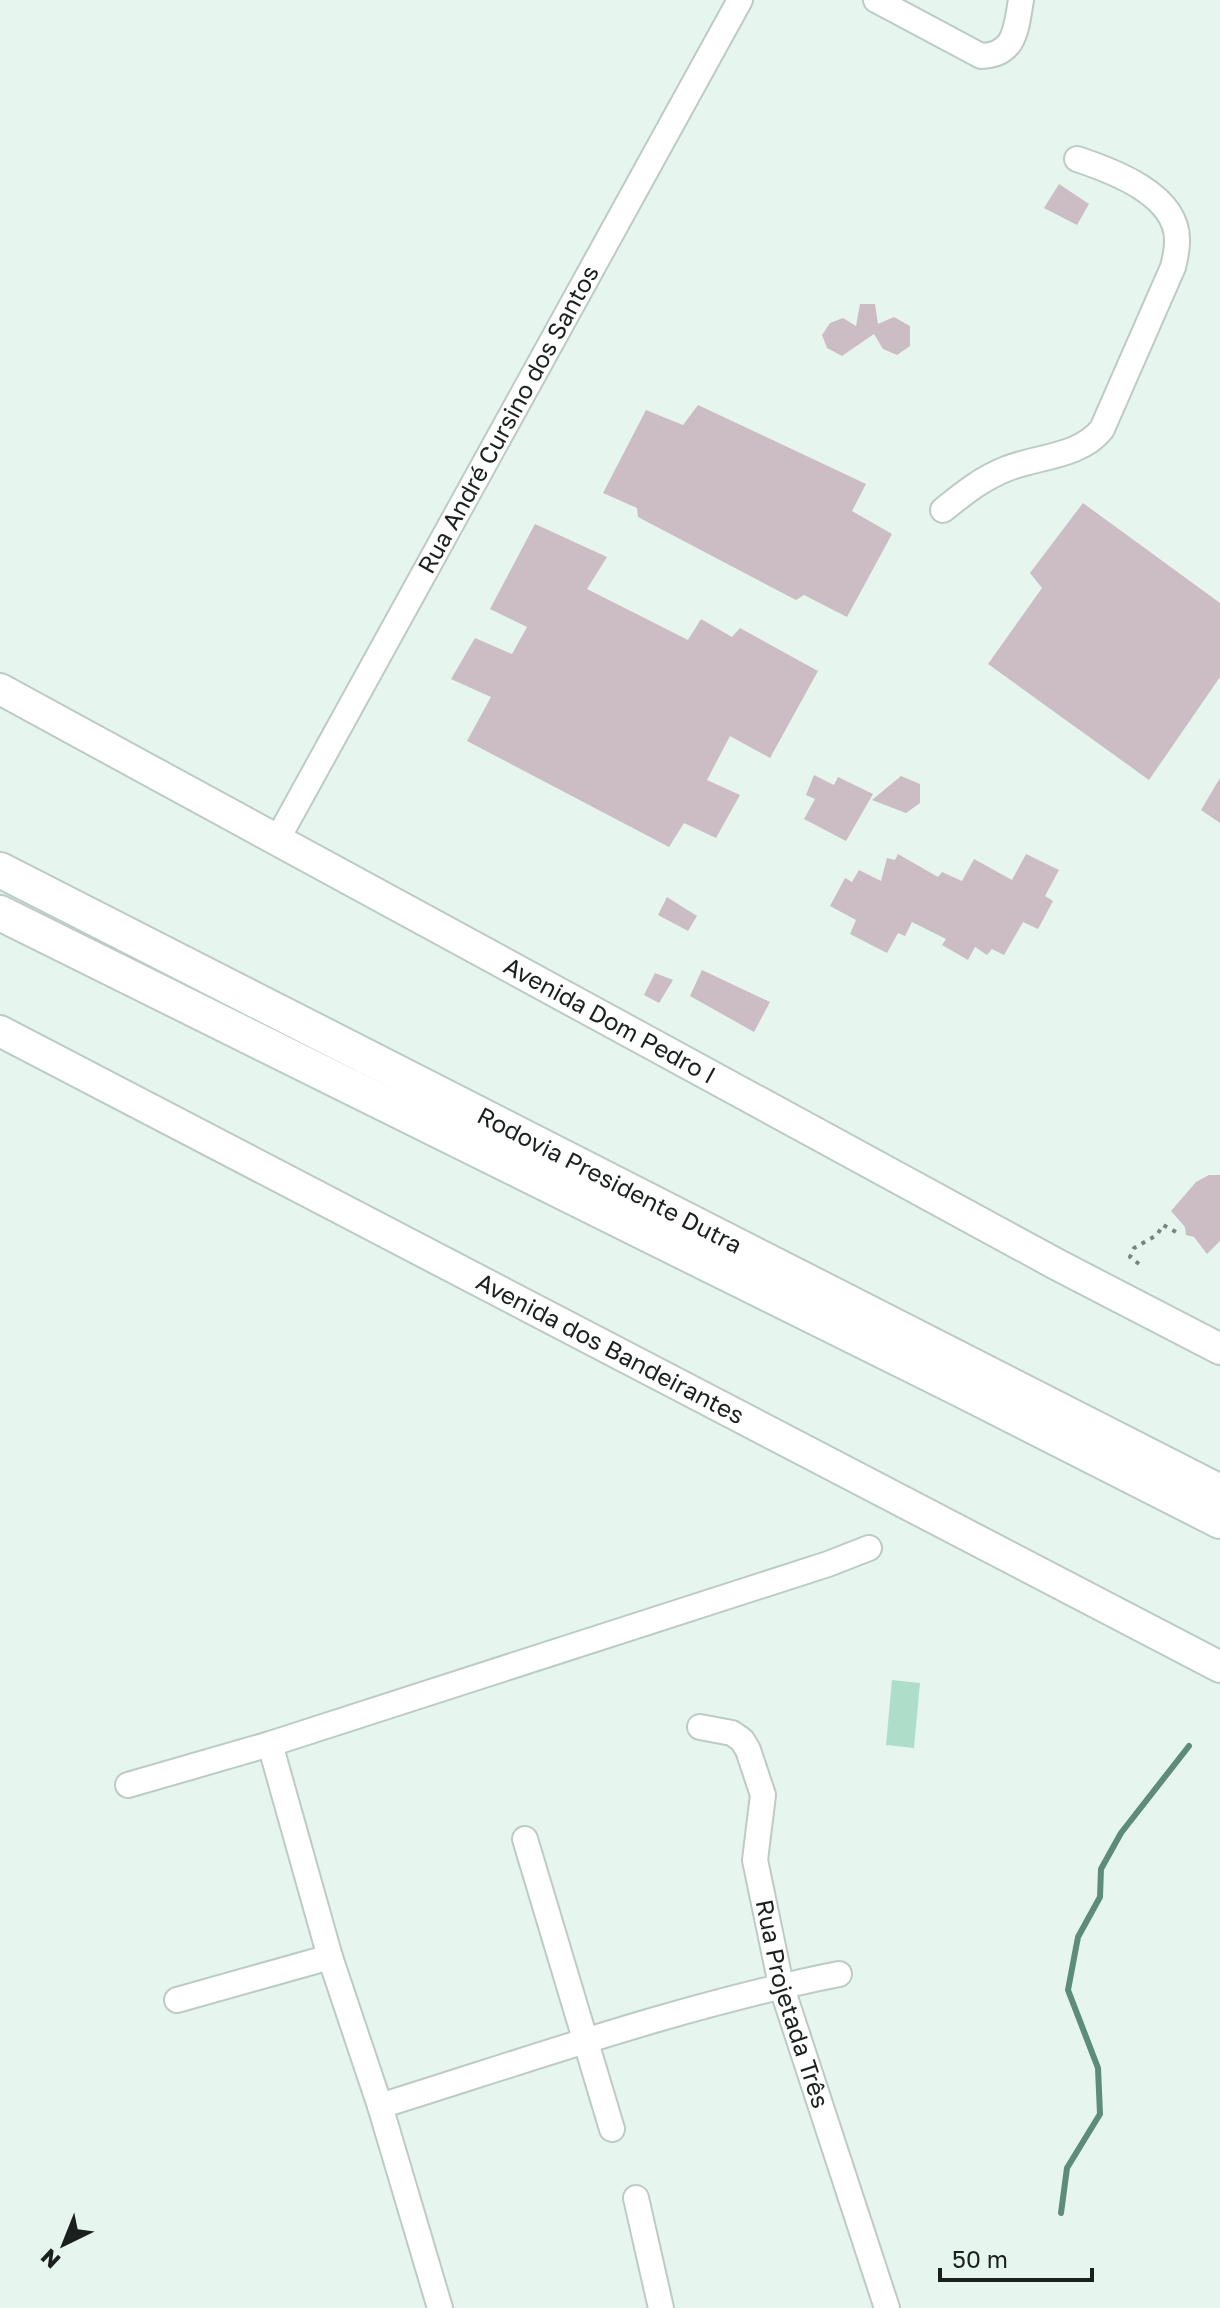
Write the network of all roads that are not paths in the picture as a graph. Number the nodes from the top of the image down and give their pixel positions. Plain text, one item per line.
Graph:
1 (740, 0) edge
2 (876, 0) edge
3 (1021, 0) edge
4 (1077, 159) dead end
5 (943, 510) dead end
6 (0, 689) edge
7 (277, 840) junction
8 (0, 870) edge
9 (0, 913) edge
10 (0, 1031) edge
11 (1220, 1349) edge
12 (1220, 1492) edge
13 (1220, 1521) edge
14 (869, 1548) dead end
15 (1220, 1667) edge
16 (700, 1727) dead end
17 (270, 1744) junction
18 (128, 1785) dead end
19 (525, 1839) dead end
20 (330, 1957) junction
21 (839, 1974) dead end
22 (781, 1985) junction
23 (177, 2000) dead end
24 (586, 2042) junction
25 (380, 2106) junction
26 (612, 2129) dead end
27 (636, 2198) dead end
28 (440, 2308) edge
29 (661, 2308) edge
30 (887, 2308) edge

1 - 7 street, Rua André Cursino dos Santos
2 - 3 street
4 - 5 street
6 - 7 main road, Avenida Dom Pedro I
7 - 11 main road, Avenida Dom Pedro I
8 - 12 highway, Rodovia Presidente Dutra
9 - 13 highway, Rodovia Presidente Dutra
10 - 15 main road, Avenida dos Bandeirantes
14 - 17 street
16 - 22 street, Rua Projetada Três
17 - 18 street
17 - 20 street
19 - 24 street
20 - 23 street
20 - 25 street
21 - 22 street
22 - 24 street
22 - 30 street, Rua Projetada Três
24 - 25 street
24 - 26 street
25 - 28 street
27 - 29 street

